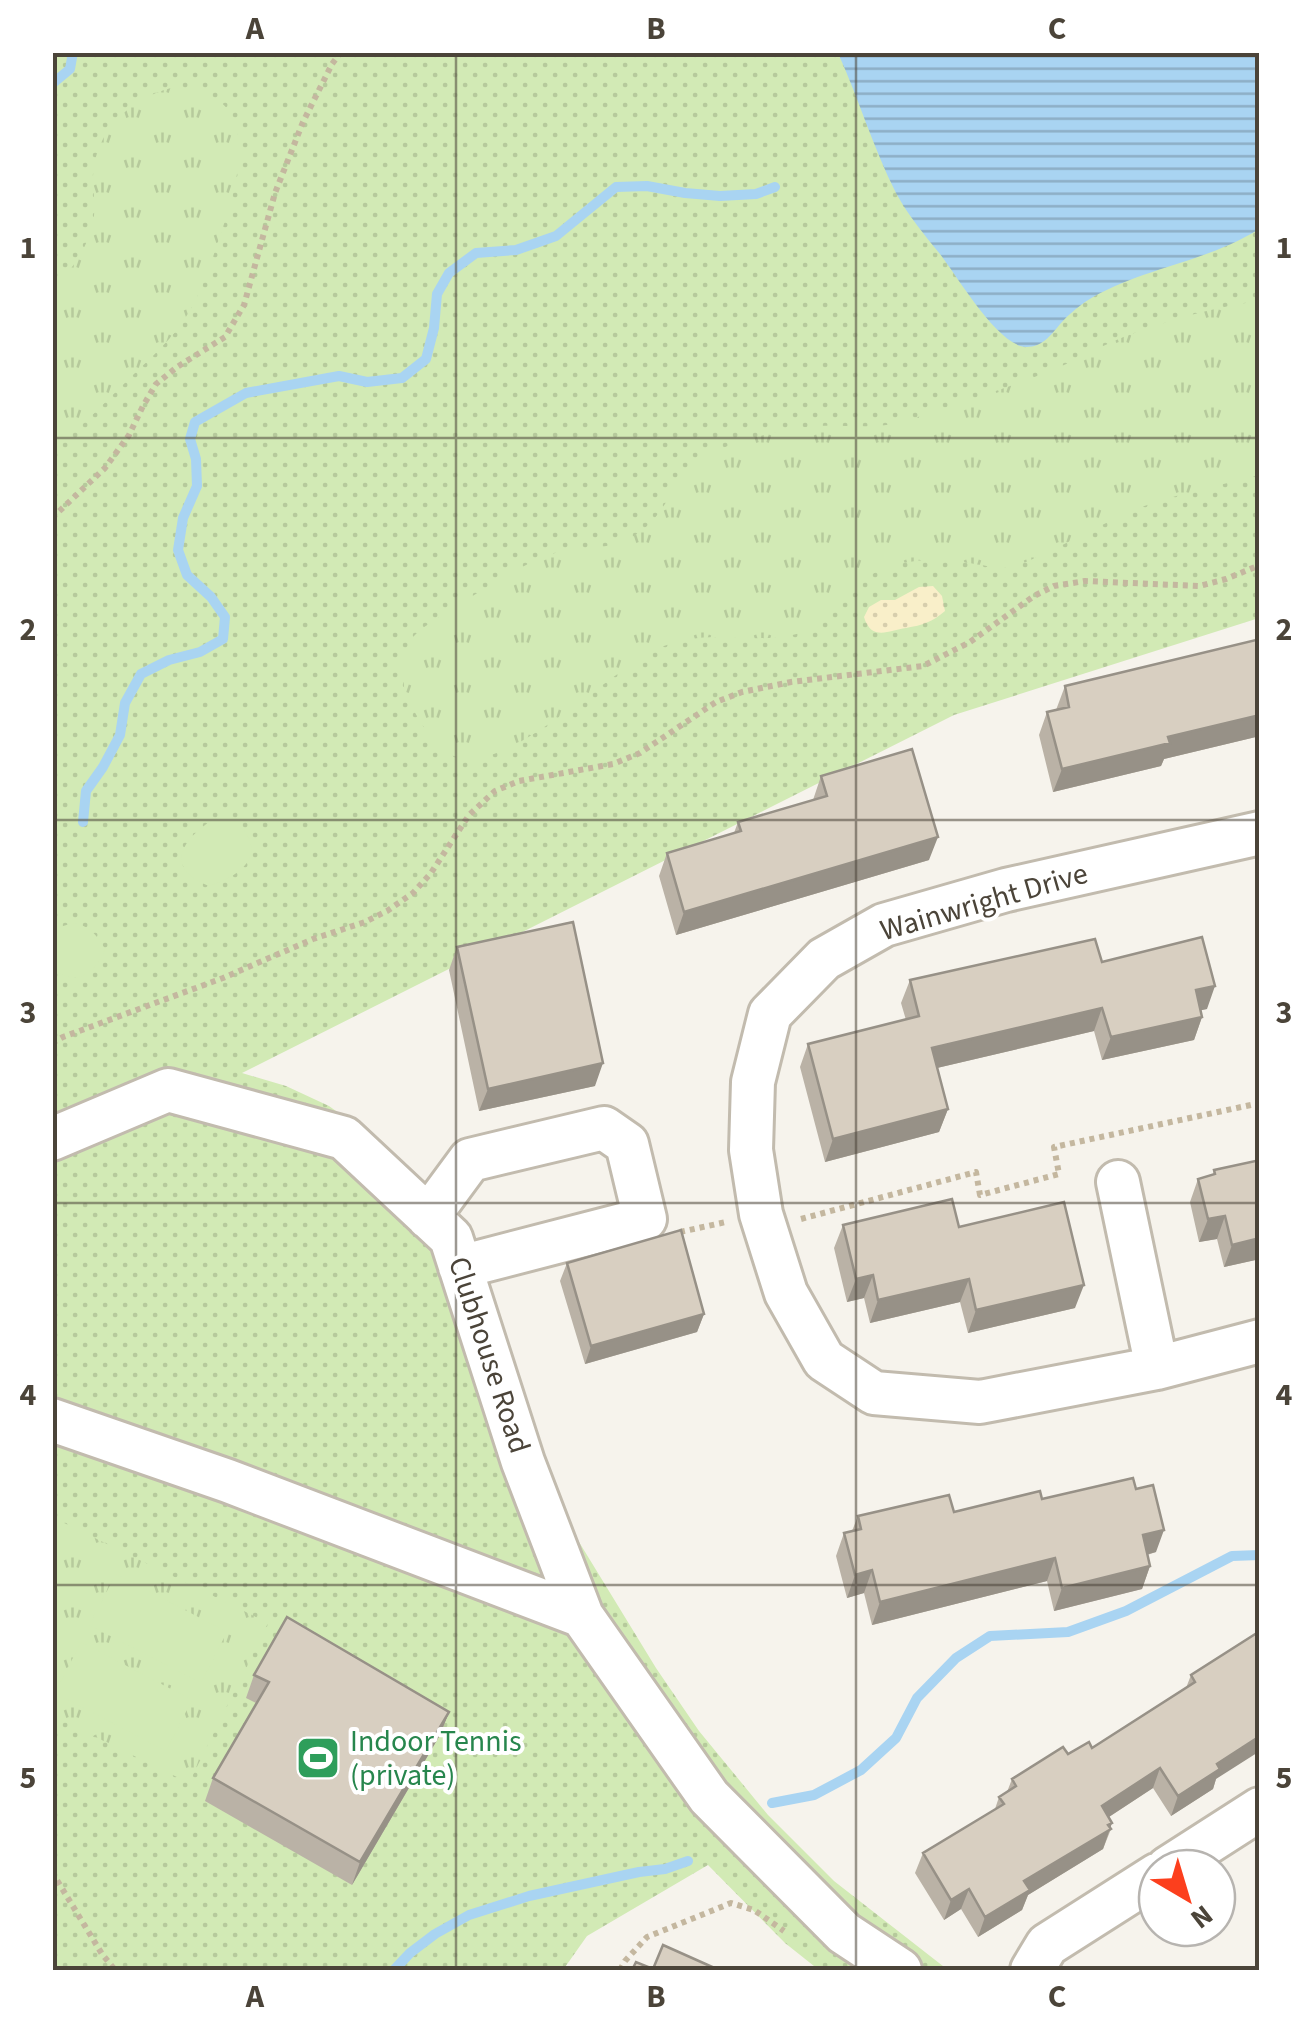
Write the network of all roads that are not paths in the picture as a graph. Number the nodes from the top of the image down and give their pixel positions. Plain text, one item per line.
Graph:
1 (1260, 833) edge
2 (52, 1139) edge
3 (1118, 1182) dead end
4 (428, 1217) junction
5 (460, 1267) junction
6 (1260, 1341) edge
7 (1157, 1368) junction
8 (52, 1420) edge
9 (582, 1616) junction
10 (1260, 1809) edge
11 (1199, 1848) edge
12 (1137, 1888) edge
13 (900, 1970) edge
14 (1032, 1970) edge

1 - 7 street, Wainwright Drive
2 - 4 street, Clubhouse Road
3 - 7 street
4 - 5 street, Clubhouse Road
4 - 5 street
5 - 9 street, Clubhouse Road
6 - 7 street, Wainwright Drive
8 - 9 street
9 - 13 street, Clubhouse Road
10 - 11 street
12 - 14 street

